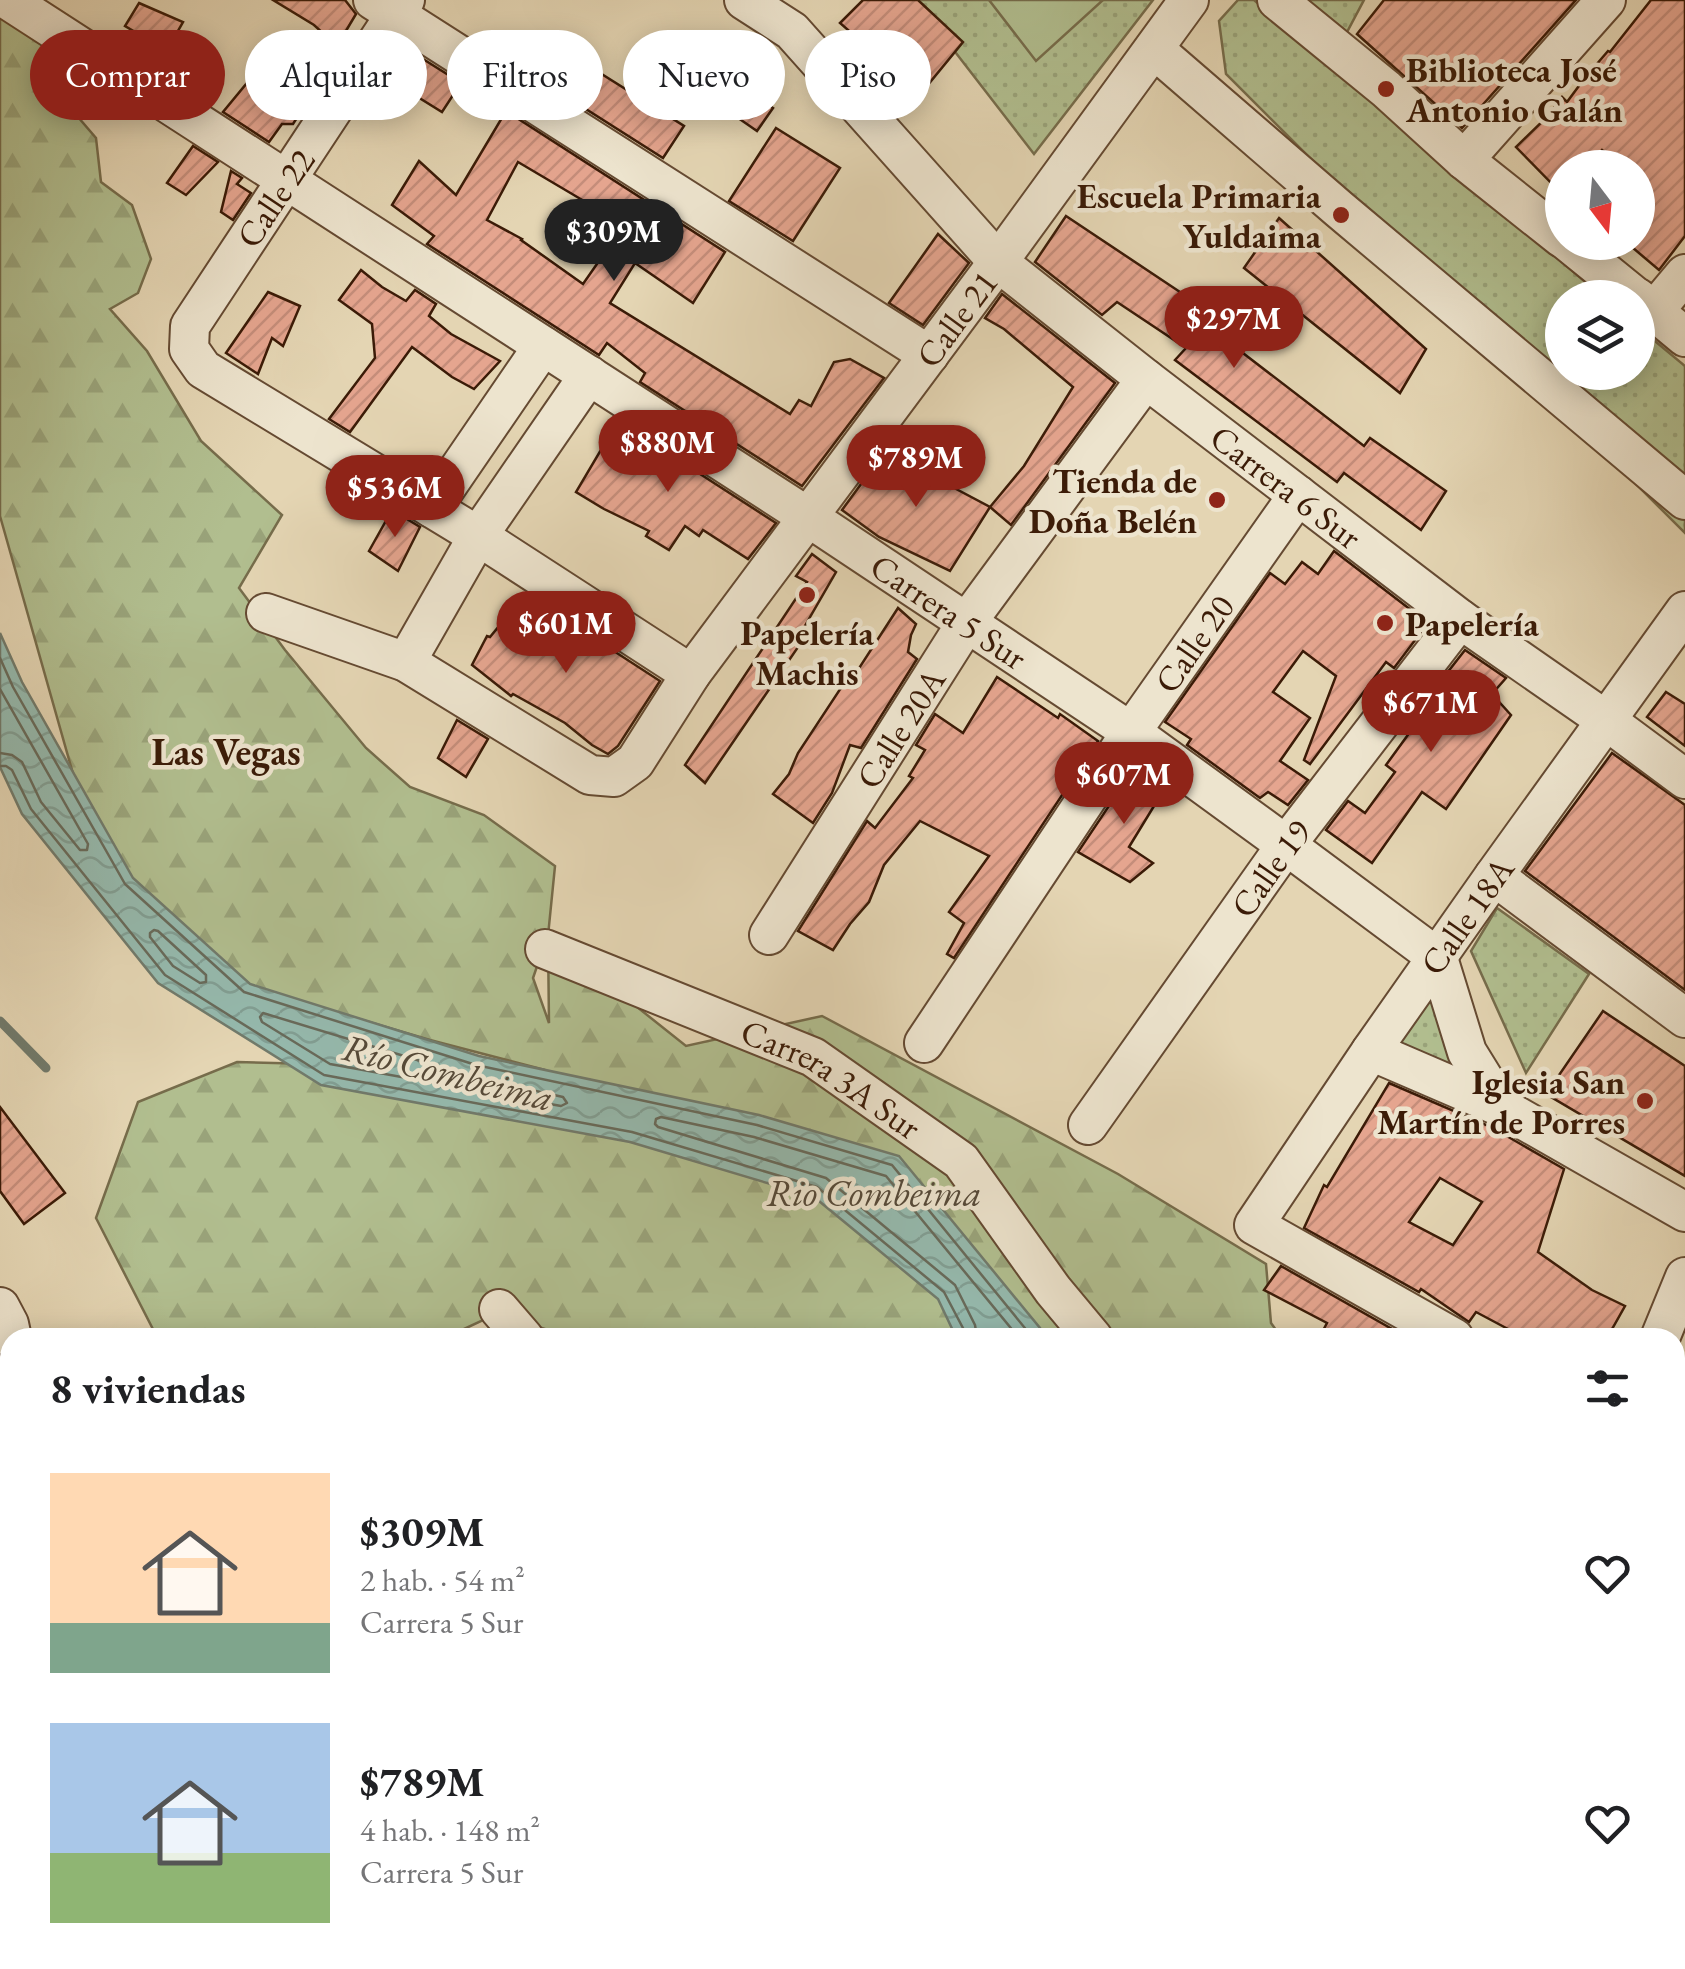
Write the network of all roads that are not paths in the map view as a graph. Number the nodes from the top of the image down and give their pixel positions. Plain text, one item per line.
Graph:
1 (8, 0) edge
2 (744, 0) edge
3 (769, 0) edge
4 (1189, 0) edge
5 (1606, 0) edge
6 (391, 5) edge
7 (1296, 6) edge
8 (792, 31) junction
9 (1154, 49) junction
10 (1464, 160) junction
11 (286, 181) junction
12 (1545, 224) edge
13 (1590, 260) edge
14 (998, 262) junction
15 (1685, 274) edge
16 (1615, 280) edge
17 (1655, 294) edge
18 (1655, 312) edge
19 (1685, 338) edge
20 (544, 346) junction
21 (928, 355) junction
22 (588, 374) junction
23 (1146, 379) junction
24 (1298, 495) junction
25 (1685, 500) edge
26 (432, 508) junction
27 (808, 517) junction
28 (478, 536) junction
29 (1685, 611) edge
30 (266, 613) dead end
31 (1460, 619) junction
32 (968, 622) junction
33 (406, 662) junction
34 (690, 674) junction
35 (1607, 721) junction
36 (1130, 732) junction
37 (1685, 778) edge
38 (1286, 845) junction
39 (1494, 876) junction
40 (768, 936) dead end
41 (545, 949) dead end
42 (1438, 958) junction
43 (1685, 1018) edge
44 (924, 1043) dead end
45 (1371, 1051) junction
46 (1501, 1108) junction
47 (1088, 1125) dead end
48 (1685, 1212) edge
49 (1685, 1276) edge
50 (499, 1309) dead end
51 (515, 1328) edge
52 (1085, 1328) edge
53 (1436, 1328) edge
54 (1664, 1328) edge

1 - 11 street, Carrera 5 Sur
2 - 8 street, Carrera 6 Sur
3 - 8 street, Carrera 6 Sur
4 - 9 street, Calle 21
5 - 10 street
6 - 11 street, Calle 22
6 - 21 street
7 - 10 street
8 - 14 street, Carrera 6 Sur
9 - 14 street, Calle 21
9 - 25 street
10 - 12 street
11 - 20 street, Carrera 5 Sur
11 - 26 street, Calle 22
13 - 16 street
14 - 21 street, Calle 21
14 - 23 street, Carrera 6 Sur
15 - 17 street
18 - 19 street
20 - 22 street, Carrera 5 Sur
20 - 26 street
21 - 27 street, Calle 21
22 - 27 street, Carrera 5 Sur
22 - 28 street
23 - 24 street, Carrera 6 Sur
23 - 32 street, Calle 20A
24 - 31 street, Carrera 6 Sur
24 - 36 street, Calle 20
26 - 28 street
27 - 32 street, Carrera 5 Sur
27 - 34 street, Calle 21
28 - 33 street
28 - 34 street
29 - 35 street, Calle 18A
30 - 33 street
31 - 35 street, Carrera 6 Sur
31 - 38 street, Calle 19
32 - 36 street, Carrera 5 Sur
32 - 40 street, Calle 20A
33 - 34 street, Calle 21
35 - 37 street, Carrera 6 Sur
35 - 39 street, Calle 18A
36 - 38 street, Carrera 5 Sur
36 - 44 street, Calle 20
38 - 42 street, Carrera 5 Sur
38 - 47 street, Calle 19
39 - 42 street, Calle 18A
39 - 43 street
41 - 52 street, Carrera 3A Sur
42 - 45 street, Calle 18A
42 - 46 street
45 - 46 street
45 - 53 street, Calle 18A
46 - 48 street
49 - 54 street
50 - 51 street

